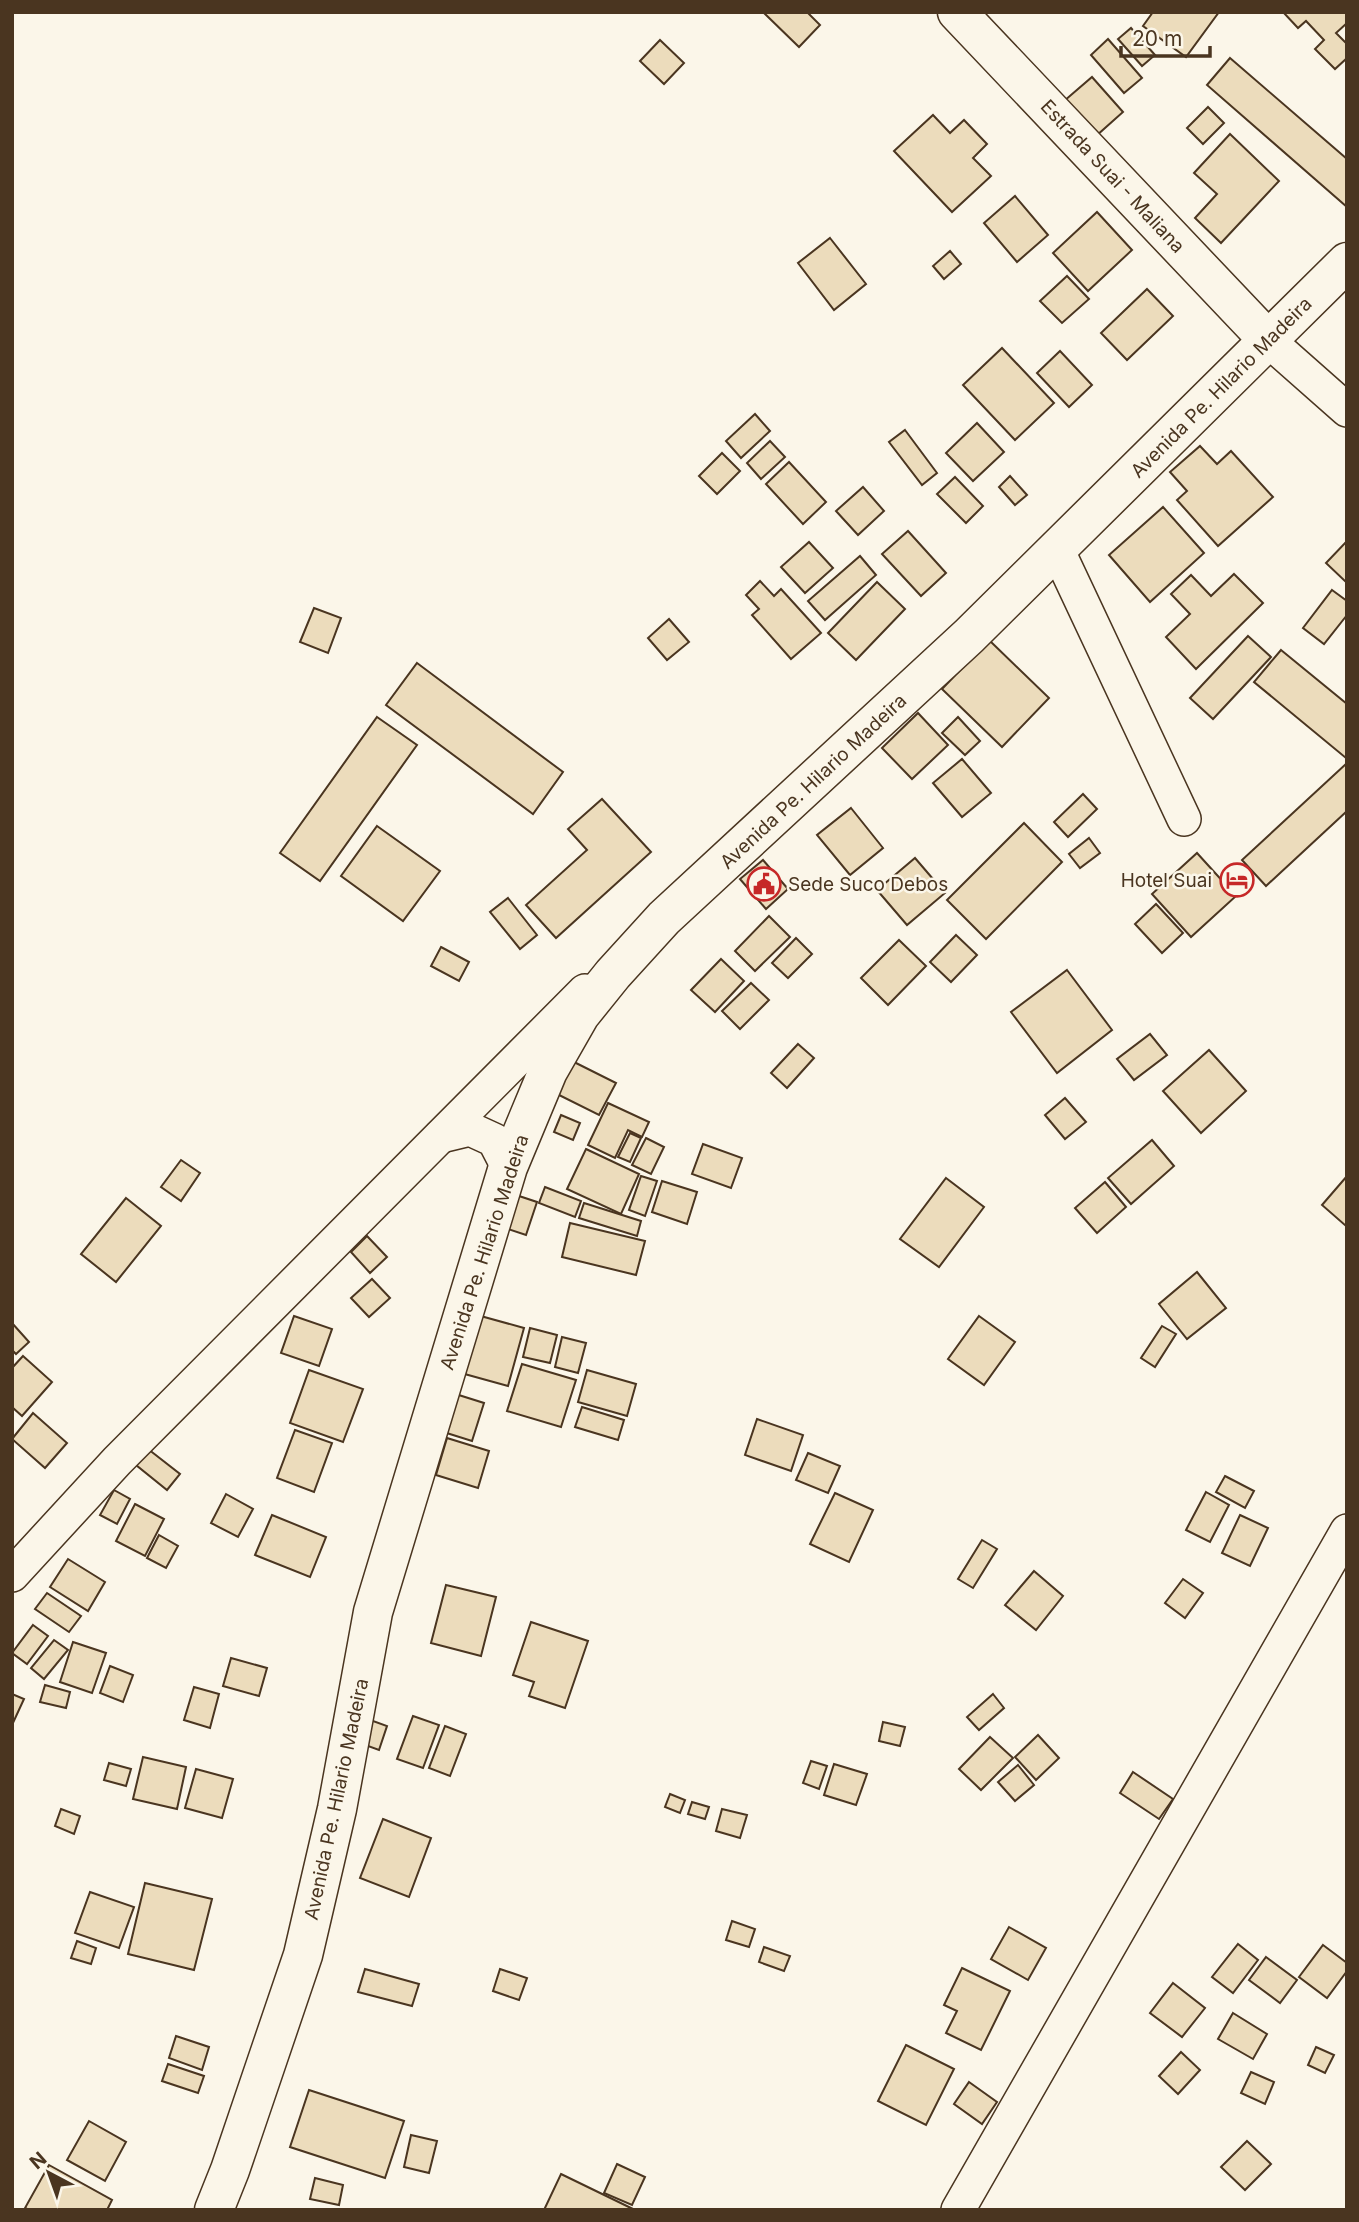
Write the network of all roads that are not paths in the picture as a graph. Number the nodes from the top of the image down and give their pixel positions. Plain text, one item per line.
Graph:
1 (957, 12) edge
2 (1347, 262) edge
3 (1269, 341) junction
4 (1347, 410) edge
5 (1057, 549) junction
6 (1184, 819) dead end
7 (664, 918) junction
8 (441, 1136) junction
9 (508, 1167) junction
10 (1347, 1531) edge
11 (12, 1575) edge
12 (214, 2210) edge
13 (958, 2210) edge

1 - 3 main road, Estrada Suai - Maliana
2 - 3 main road, Avenida Pe. Hilario Madeira
3 - 4 street
3 - 5 main road, Avenida Pe. Hilario Madeira
5 - 6 street
5 - 7 main road, Avenida Pe. Hilario Madeira
7 - 8 street
7 - 9 main road, Avenida Pe. Hilario Madeira
8 - 9 street
8 - 11 street
9 - 12 main road, Avenida Pe. Hilario Madeira
10 - 13 street

